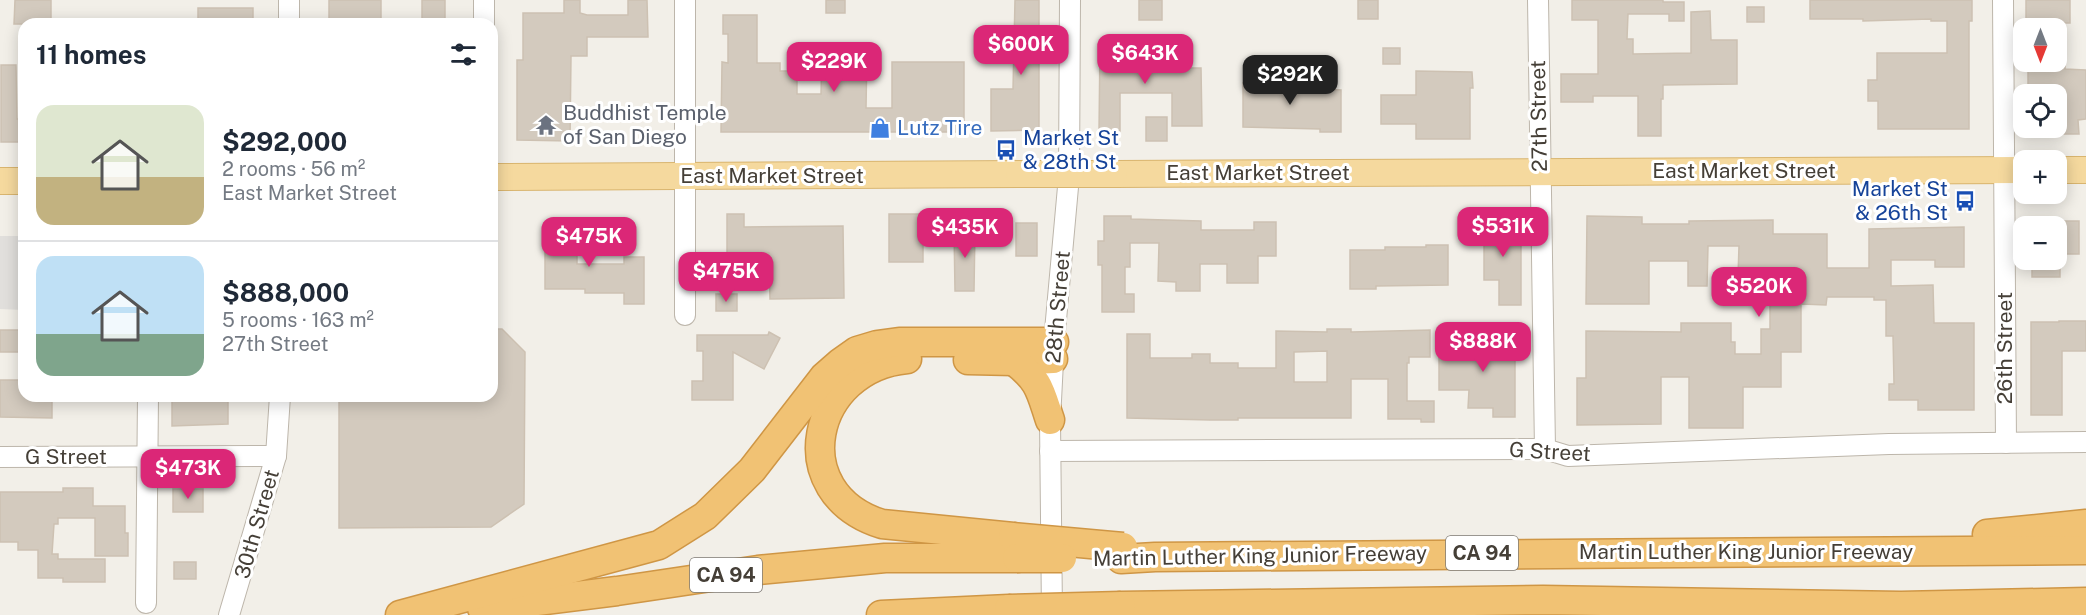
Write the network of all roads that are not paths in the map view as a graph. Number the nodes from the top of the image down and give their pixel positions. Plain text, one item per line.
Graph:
1 (289, 0) edge
2 (484, 0) edge
3 (685, 0) edge
4 (1070, 0) edge
5 (1538, 0) edge
6 (2003, 0) edge
7 (289, 18) edge
8 (484, 18) edge
9 (2013, 155) edge
10 (2013, 170) edge
11 (2067, 170) edge
12 (2086, 170) edge
13 (1539, 172) junction
14 (686, 176) junction
15 (498, 177) edge
16 (0, 181) edge
17 (18, 181) edge
18 (2013, 204) edge
19 (685, 315) dead end
20 (1054, 350) junction
21 (1014, 361) junction
22 (148, 402) edge
23 (280, 402) edge
24 (1050, 420) junction
25 (2086, 442) edge
26 (2006, 443) junction
27 (1545, 449) junction
28 (1050, 451) junction
29 (276, 456) junction
30 (0, 457) edge
31 (148, 457) junction
32 (2086, 524) edge
33 (1015, 547) junction
34 (2086, 550) edge
35 (1809, 551) junction
36 (2086, 602) edge
37 (146, 603) dead end
38 (1901, 606) junction
39 (1128, 611) edge
40 (229, 615) edge
41 (400, 615) edge
42 (438, 615) edge
43 (882, 615) edge
44 (1052, 615) edge
45 (1934, 615) edge

1 - 7 street
2 - 8 street
3 - 14 street
4 - 20 street, 28th Street
5 - 13 street, 27th Street
6 - 9 street, 26th Street
10 - 13 main road, East Market Street
11 - 12 main road
13 - 14 main road, East Market Street, bridge
13 - 27 street, 27th Street
14 - 15 main road, East Market Street
14 - 19 street
16 - 17 main road
18 - 26 street, 26th Street
20 - 21 highway
20 - 24 street, 28th Street
20 - 41 highway
21 - 24 highway
21 - 33 highway
22 - 31 street
23 - 29 street, 30th Street
24 - 28 street, 28th Street
25 - 26 street, G Street
26 - 27 street, G Street
27 - 28 street, G Street
28 - 44 street, 28th Street
29 - 31 street, G Street
29 - 40 street, 30th Street
30 - 31 street, G Street
31 - 37 street
32 - 35 highway
33 - 35 highway, Martin Luther King Junior Freeway / CA 94, bridge
33 - 42 highway, Martin Luther King Junior Freeway / CA 94
34 - 35 highway, Martin Luther King Junior Freeway / CA 94
36 - 38 highway, CA 94
38 - 39 highway, CA 94
38 - 45 highway
39 - 43 highway, CA 94, bridge

